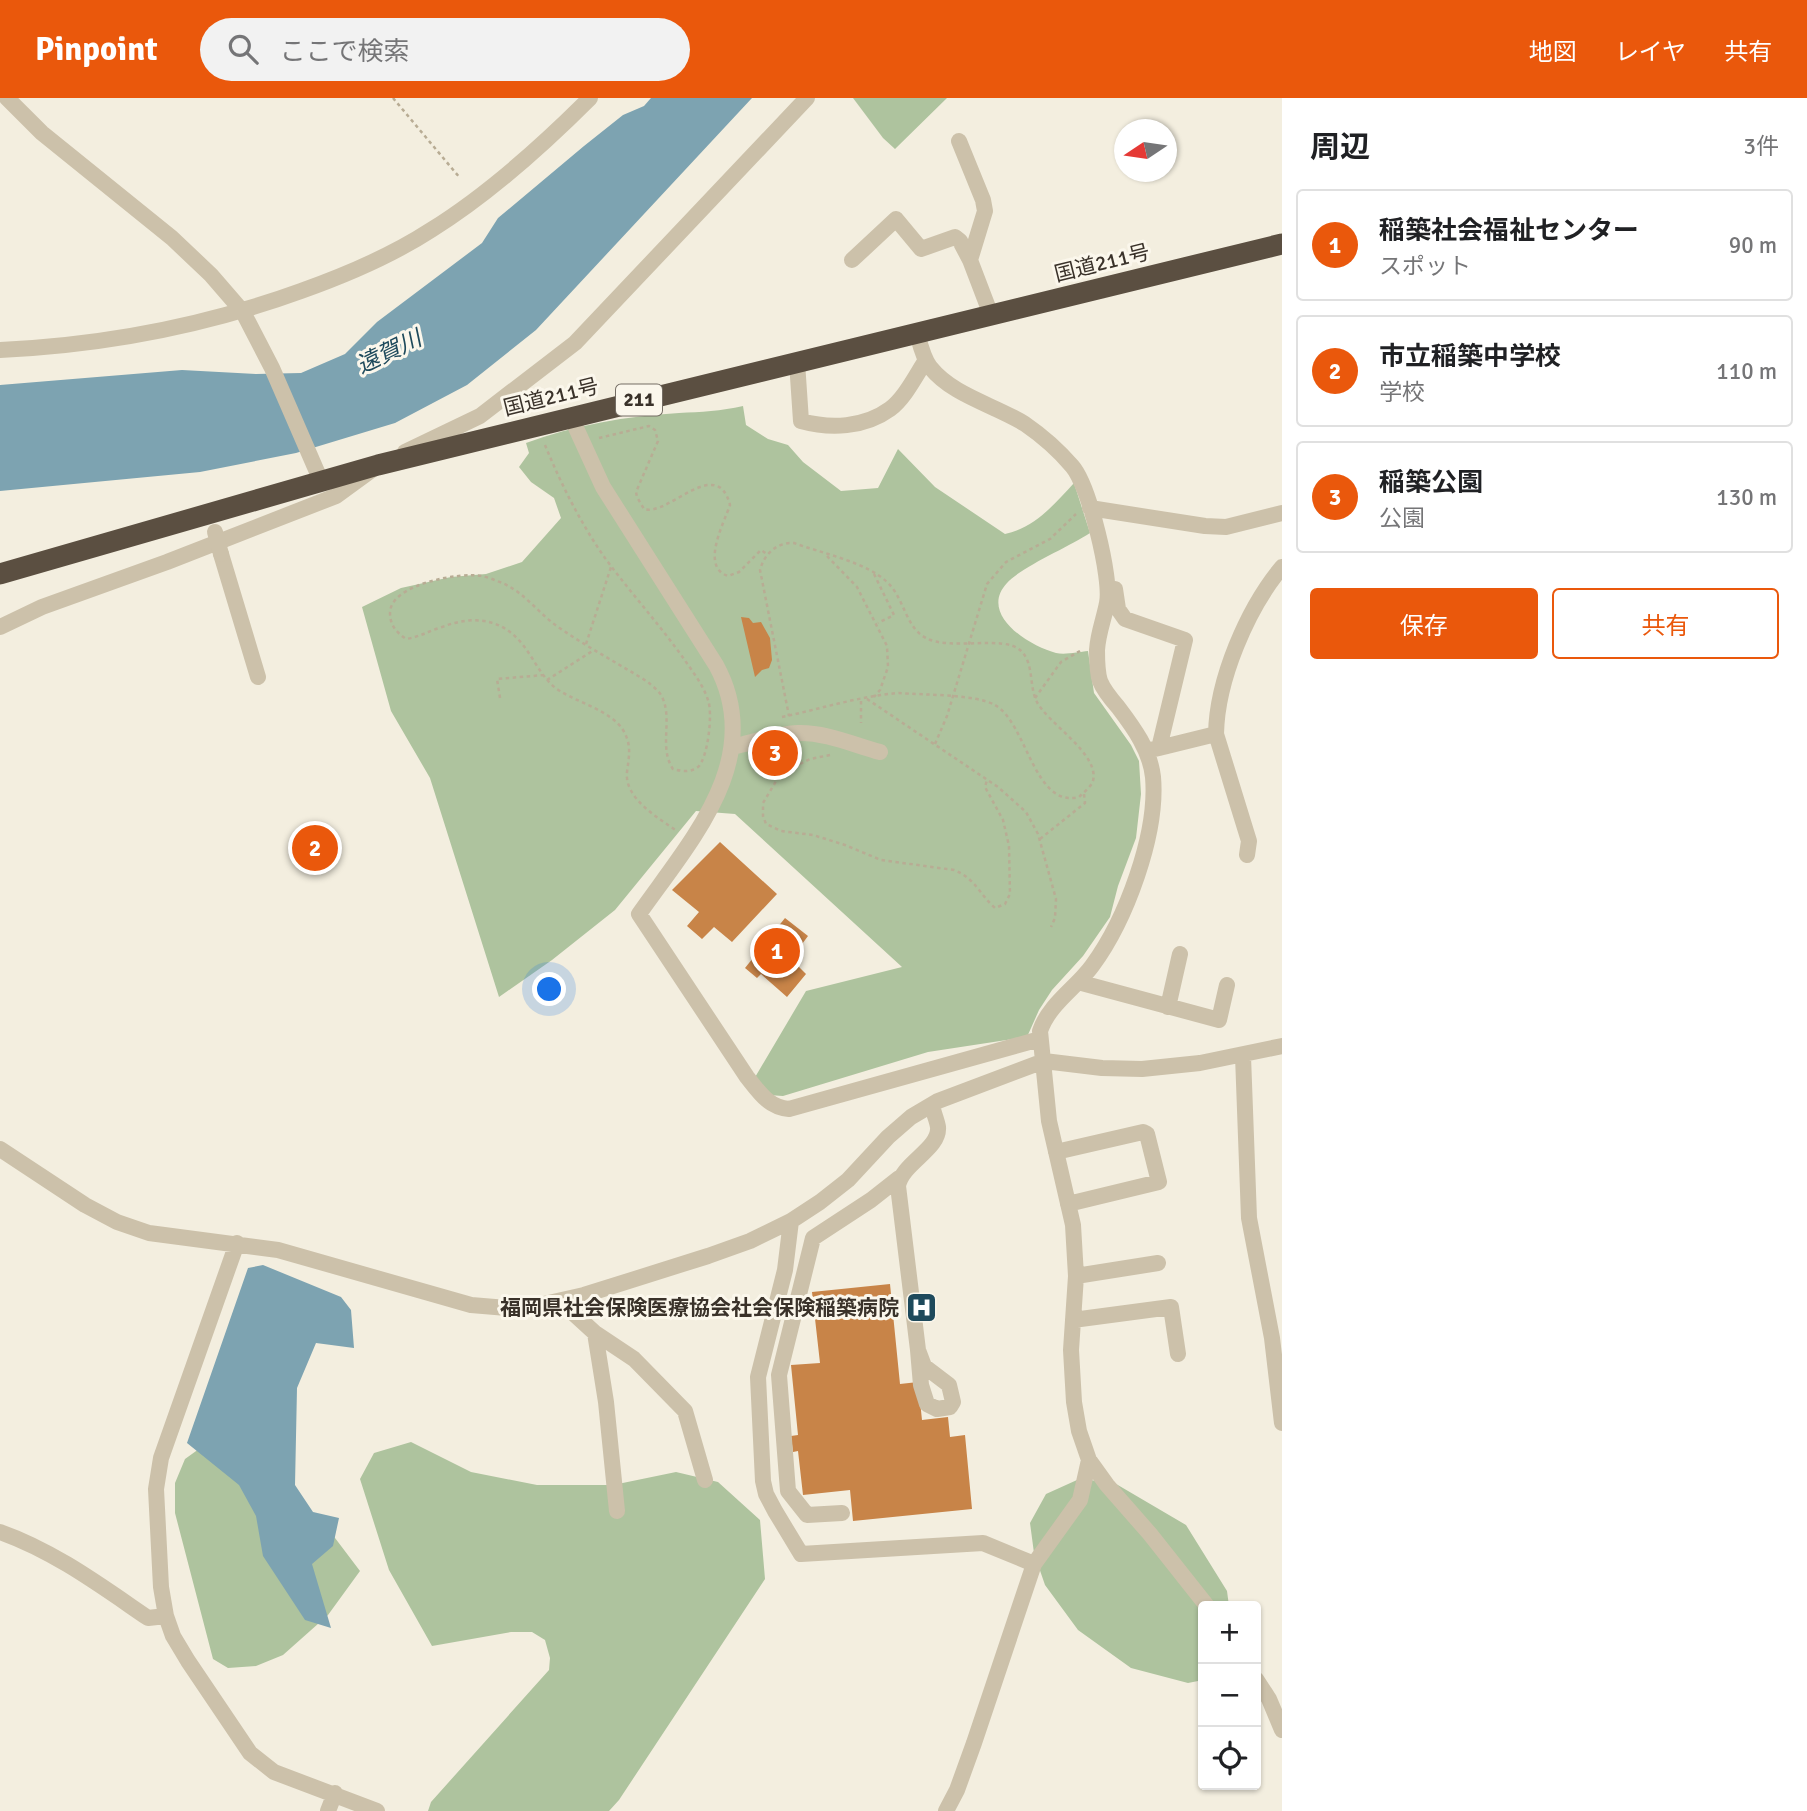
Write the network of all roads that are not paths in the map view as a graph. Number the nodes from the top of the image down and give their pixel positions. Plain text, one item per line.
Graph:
1 (7, 98) edge
2 (590, 98) edge
3 (807, 98) edge
4 (959, 141) dead end
5 (1282, 244) edge
6 (852, 260) dead end
7 (970, 260) junction
8 (243, 312) junction
9 (990, 315) junction
10 (917, 333) junction
11 (0, 350) edge
12 (926, 360) junction
13 (797, 362) junction
14 (571, 417) junction
15 (378, 465) junction
16 (319, 475) junction
17 (1089, 505) junction
18 (1282, 513) edge
19 (212, 523) junction
20 (1102, 552) junction
21 (1282, 567) edge
22 (0, 573) edge
23 (0, 627) edge
24 (258, 677) dead end
25 (1216, 734) junction
26 (732, 747) junction
27 (1153, 750) junction
28 (880, 752) dead end
29 (1247, 855) dead end
30 (1180, 954) dead end
31 (1078, 982) junction
32 (1227, 985) dead end
33 (1168, 1007) junction
34 (1040, 1039) junction
35 (1282, 1046) edge
36 (1243, 1056) junction
37 (1044, 1061) junction
38 (932, 1105) junction
39 (0, 1149) edge
40 (1056, 1152) junction
41 (900, 1178) junction
42 (1068, 1203) junction
43 (791, 1220) junction
44 (237, 1243) junction
45 (1158, 1263) dead end
46 (1076, 1276) junction
47 (560, 1301) junction
48 (1073, 1320) junction
49 (595, 1333) junction
50 (918, 1350) dead end
51 (1178, 1354) dead end
52 (1282, 1423) edge
53 (1089, 1460) junction
54 (705, 1480) dead end
55 (617, 1511) dead end
56 (842, 1513) dead end
57 (0, 1532) edge
58 (1034, 1564) junction
59 (1203, 1601) edge
60 (166, 1616) junction
61 (1261, 1687) edge
62 (1282, 1730) edge
63 (335, 1793) junction
64 (328, 1811) edge
65 (377, 1811) edge
66 (946, 1811) edge

1 - 8 street
2 - 8 street
3 - 15 street
4 - 7 street
5 - 9 highway, 国道211号 / 211
6 - 7 street
7 - 9 street
8 - 11 street
8 - 16 street
9 - 10 highway, 国道211号 / 211
10 - 12 street
10 - 13 highway, 国道211号 / 211
12 - 13 street
12 - 17 street
13 - 14 highway, 国道211号 / 211
14 - 15 highway, 国道211号 / 211
14 - 26 street
15 - 16 highway, 国道211号 / 211
15 - 23 street
16 - 19 highway, 国道211号 / 211
17 - 18 street
17 - 20 street
19 - 22 highway, 国道211号 / 211
19 - 24 street, bridge
20 - 27 street
20 - 27 street
21 - 25 street
25 - 27 street
25 - 29 street
26 - 28 street
26 - 34 street
27 - 31 street
30 - 33 street
31 - 33 street
31 - 34 street
32 - 33 street
34 - 37 street
35 - 36 street
36 - 37 street
36 - 52 street
37 - 38 street
37 - 40 street
38 - 41 street
38 - 43 street
39 - 44 street
40 - 42 street
40 - 42 street
41 - 50 street
41 - 56 street
42 - 46 street
43 - 47 street
43 - 58 street
44 - 47 street
44 - 60 street
45 - 46 street
46 - 48 street
47 - 49 street
48 - 51 street
48 - 53 street
49 - 54 street
49 - 55 street
53 - 58 street
53 - 59 street
57 - 60 street
58 - 66 street
60 - 63 street
61 - 62 street
63 - 64 street
63 - 65 street

